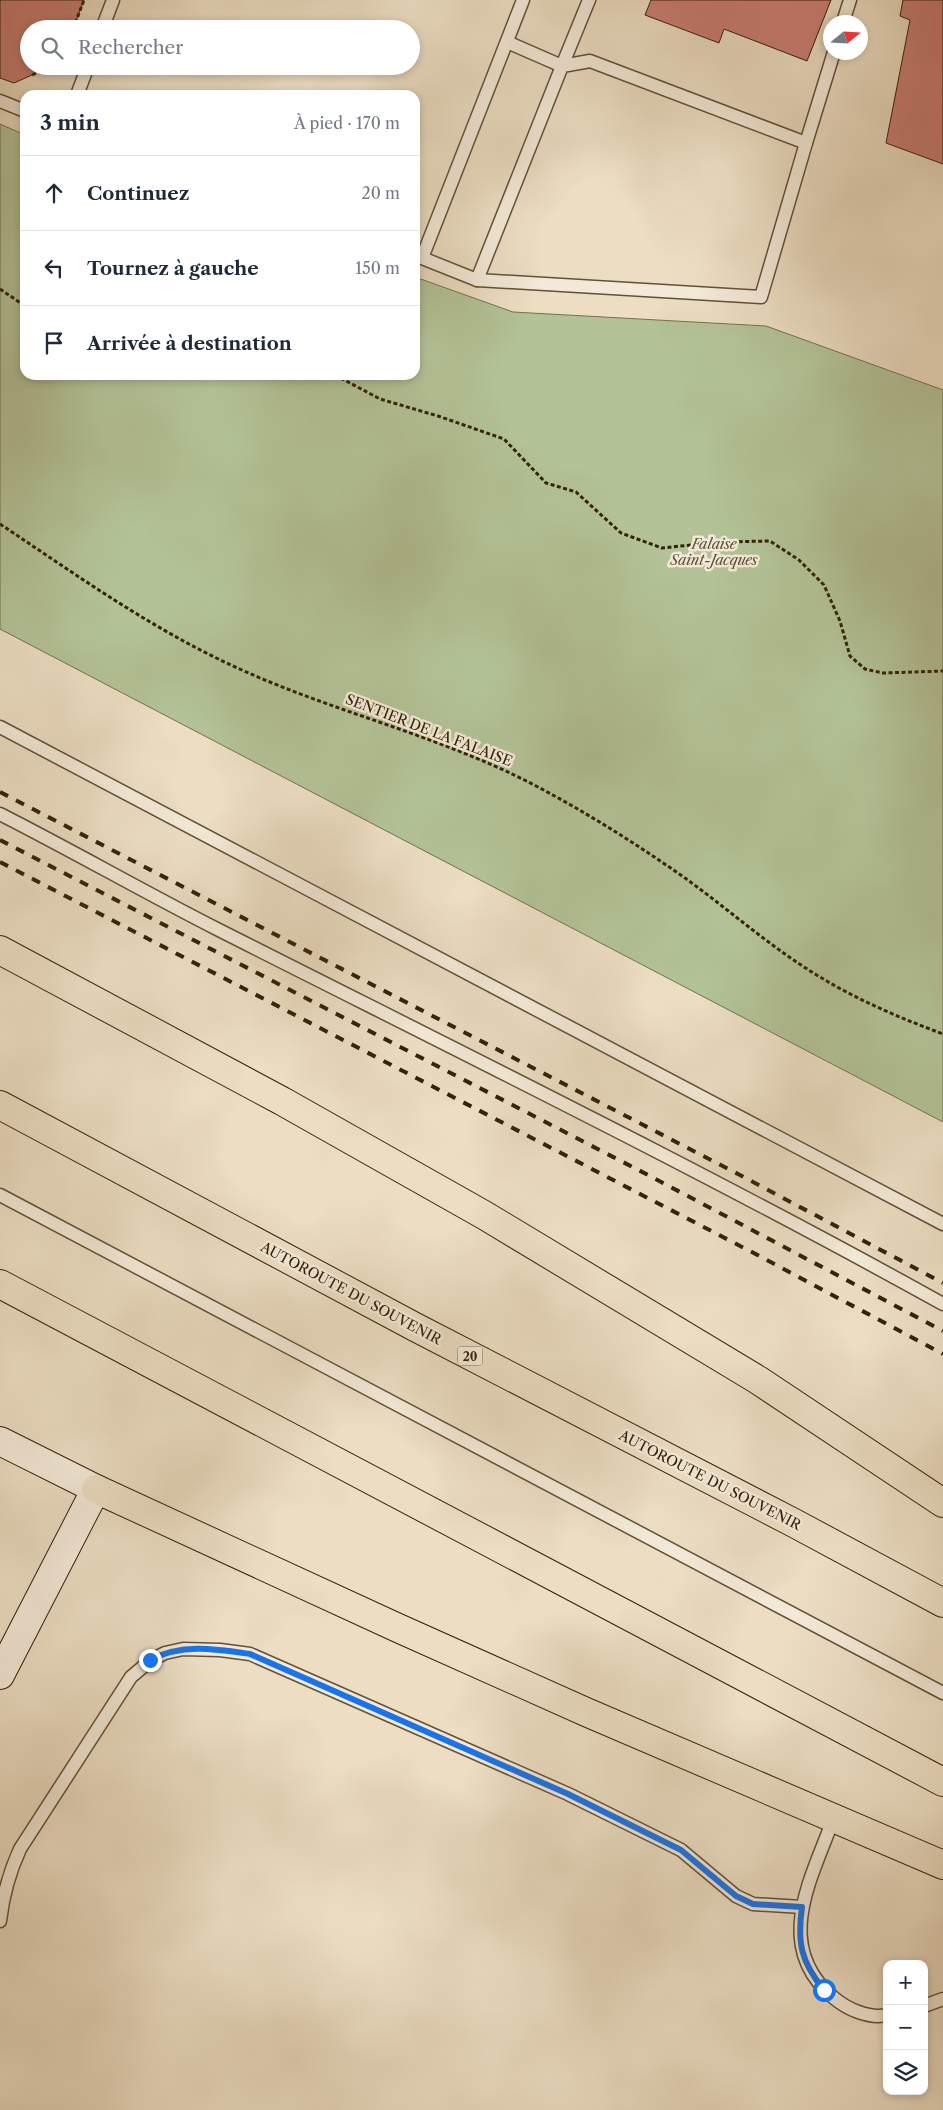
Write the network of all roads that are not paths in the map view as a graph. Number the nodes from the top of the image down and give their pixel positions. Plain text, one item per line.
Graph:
1 (113, 0) edge
2 (523, 0) edge
3 (589, 0) edge
4 (850, 0) edge
5 (845, 15) edge
6 (105, 20) edge
7 (507, 42) junction
8 (832, 60) edge
9 (562, 66) junction
10 (85, 75) edge
11 (79, 90) edge
12 (0, 101) edge
13 (20, 109) edge
14 (806, 143) junction
15 (477, 280) junction
16 (0, 727) edge
17 (0, 814) edge
18 (0, 950) edge
19 (0, 1105) edge
20 (0, 1195) edge
21 (943, 1224) edge
22 (0, 1284) edge
23 (943, 1304) edge
24 (0, 1441) edge
25 (96, 1489) junction
26 (943, 1503) edge
27 (943, 1603) edge
28 (0, 1675) edge
29 (943, 1694) edge
30 (943, 1782) edge
31 (834, 1817) junction
32 (943, 1865) edge
33 (802, 1907) junction
34 (0, 1921) edge
35 (943, 1999) edge
36 (927, 2005) edge
37 (883, 2015) edge

1 - 6 lane
2 - 7 lane
3 - 9 lane
4 - 5 lane
7 - 9 lane
7 - 15 lane
8 - 14 lane
9 - 14 lane
9 - 15 lane
10 - 11 lane
12 - 13 lane
14 - 15 lane
16 - 21 lane
17 - 23 lane
18 - 26 highway
19 - 27 highway, AUTOROUTE DU SOUVENIR / 20
20 - 29 lane
22 - 30 highway
24 - 25 main road
25 - 28 main road
25 - 31 highway
31 - 32 highway
31 - 33 lane
33 - 34 lane
33 - 37 lane
35 - 36 lane

